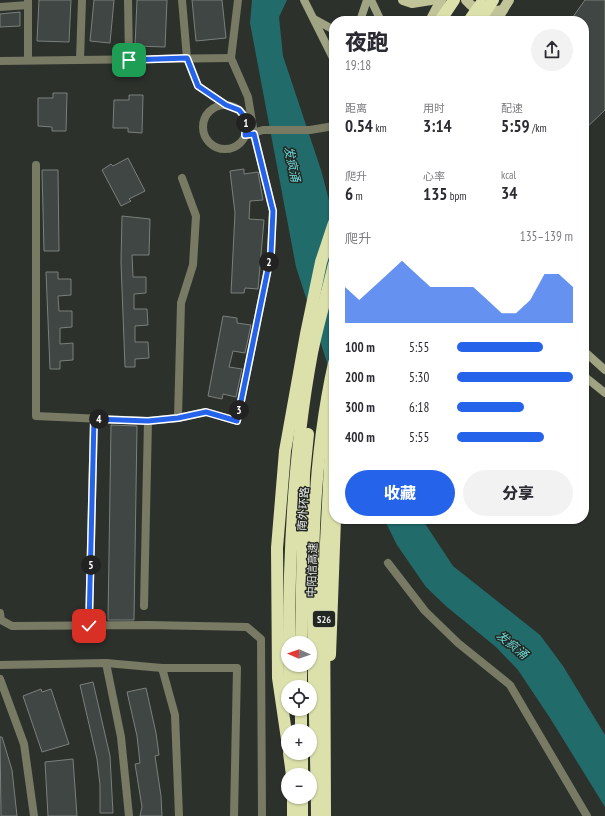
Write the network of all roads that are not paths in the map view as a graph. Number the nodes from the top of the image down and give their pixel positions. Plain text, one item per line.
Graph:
1 (82, 0) edge
2 (128, 0) edge
3 (182, 0) edge
4 (238, 0) edge
5 (304, 0) edge
6 (367, 0) edge
7 (371, 0) edge
8 (403, 0) edge
9 (431, 0) edge
10 (441, 0) edge
11 (447, 0) edge
12 (454, 0) edge
13 (466, 0) edge
14 (483, 0) edge
15 (493, 0) edge
16 (509, 0) edge
17 (28, 3) edge
18 (0, 7) edge
19 (503, 10) junction
20 (362, 16) edge
21 (379, 16) edge
22 (433, 16) edge
23 (439, 16) edge
24 (443, 16) edge
25 (472, 16) edge
26 (482, 16) edge
27 (499, 16) edge
28 (314, 20) junction
29 (329, 28) edge
30 (329, 50) edge
31 (187, 58) junction
32 (231, 58) junction
33 (28, 60) junction
34 (80, 60) junction
35 (129, 60) junction
36 (0, 61) edge
37 (226, 105) junction
38 (329, 127) edge
39 (249, 134) junction
40 (36, 165) dead end
41 (182, 178) dead end
42 (329, 238) edge
43 (329, 284) edge
44 (329, 309) edge
45 (589, 356) edge
46 (605, 370) edge
47 (589, 380) edge
48 (605, 393) edge
49 (329, 394) edge
50 (178, 418) junction
51 (94, 419) junction
52 (148, 421) junction
53 (329, 484) edge
54 (335, 524) edge
55 (388, 563) dead end
56 (144, 606) dead end
57 (0, 613) edge
58 (89, 626) junction
59 (289, 636) edge
60 (307, 636) edge
61 (307, 636) edge
62 (106, 663) junction
63 (0, 665) edge
64 (162, 668) junction
65 (309, 672) edge
66 (0, 679) edge
67 (285, 724) edge
68 (316, 768) edge
69 (317, 778) edge
70 (293, 804) edge
71 (302, 804) edge
72 (317, 804) edge
73 (34, 816) edge
74 (128, 816) edge
75 (179, 816) edge
76 (234, 816) edge
77 (262, 816) edge
78 (293, 816) edge
79 (302, 816) edge
80 (317, 816) edge
81 (325, 816) edge
82 (586, 816) edge

1 - 34 street
2 - 35 street
3 - 31 street
4 - 32 street
5 - 28 main road
6 - 20 main road
7 - 21 main road
8 - 9 main road
10 - 22 main road
11 - 23 highway
12 - 24 highway
13 - 19 main road
14 - 25 highway, bridge
15 - 26 highway, bridge
16 - 19 main road
17 - 18 street
17 - 33 street
19 - 27 main road
28 - 29 main road
28 - 30 main road
31 - 32 street
31 - 35 street
31 - 37 street
32 - 39 street
33 - 34 street
33 - 36 street
34 - 35 street
37 - 39 street
37 - 39 street
38 - 39 street
39 - 50 street
40 - 51 street
41 - 50 street
42 - 67 highway
43 - 59 highway, 南外环路
44 - 60 highway, 中阳信高速 / S26
45 - 46 main road
47 - 48 main road
49 - 61 highway, 南外环路
50 - 52 street
51 - 52 street
51 - 58 street
52 - 56 street
53 - 81 highway, 中阳信高速 / S26, bridge
54 - 69 highway
55 - 82 street
57 - 58 street
58 - 77 street
62 - 63 street
62 - 64 street
62 - 74 street
64 - 75 street
64 - 76 street
65 - 68 highway, 南外环路
66 - 73 street
70 - 78 highway
71 - 79 highway
72 - 80 highway

